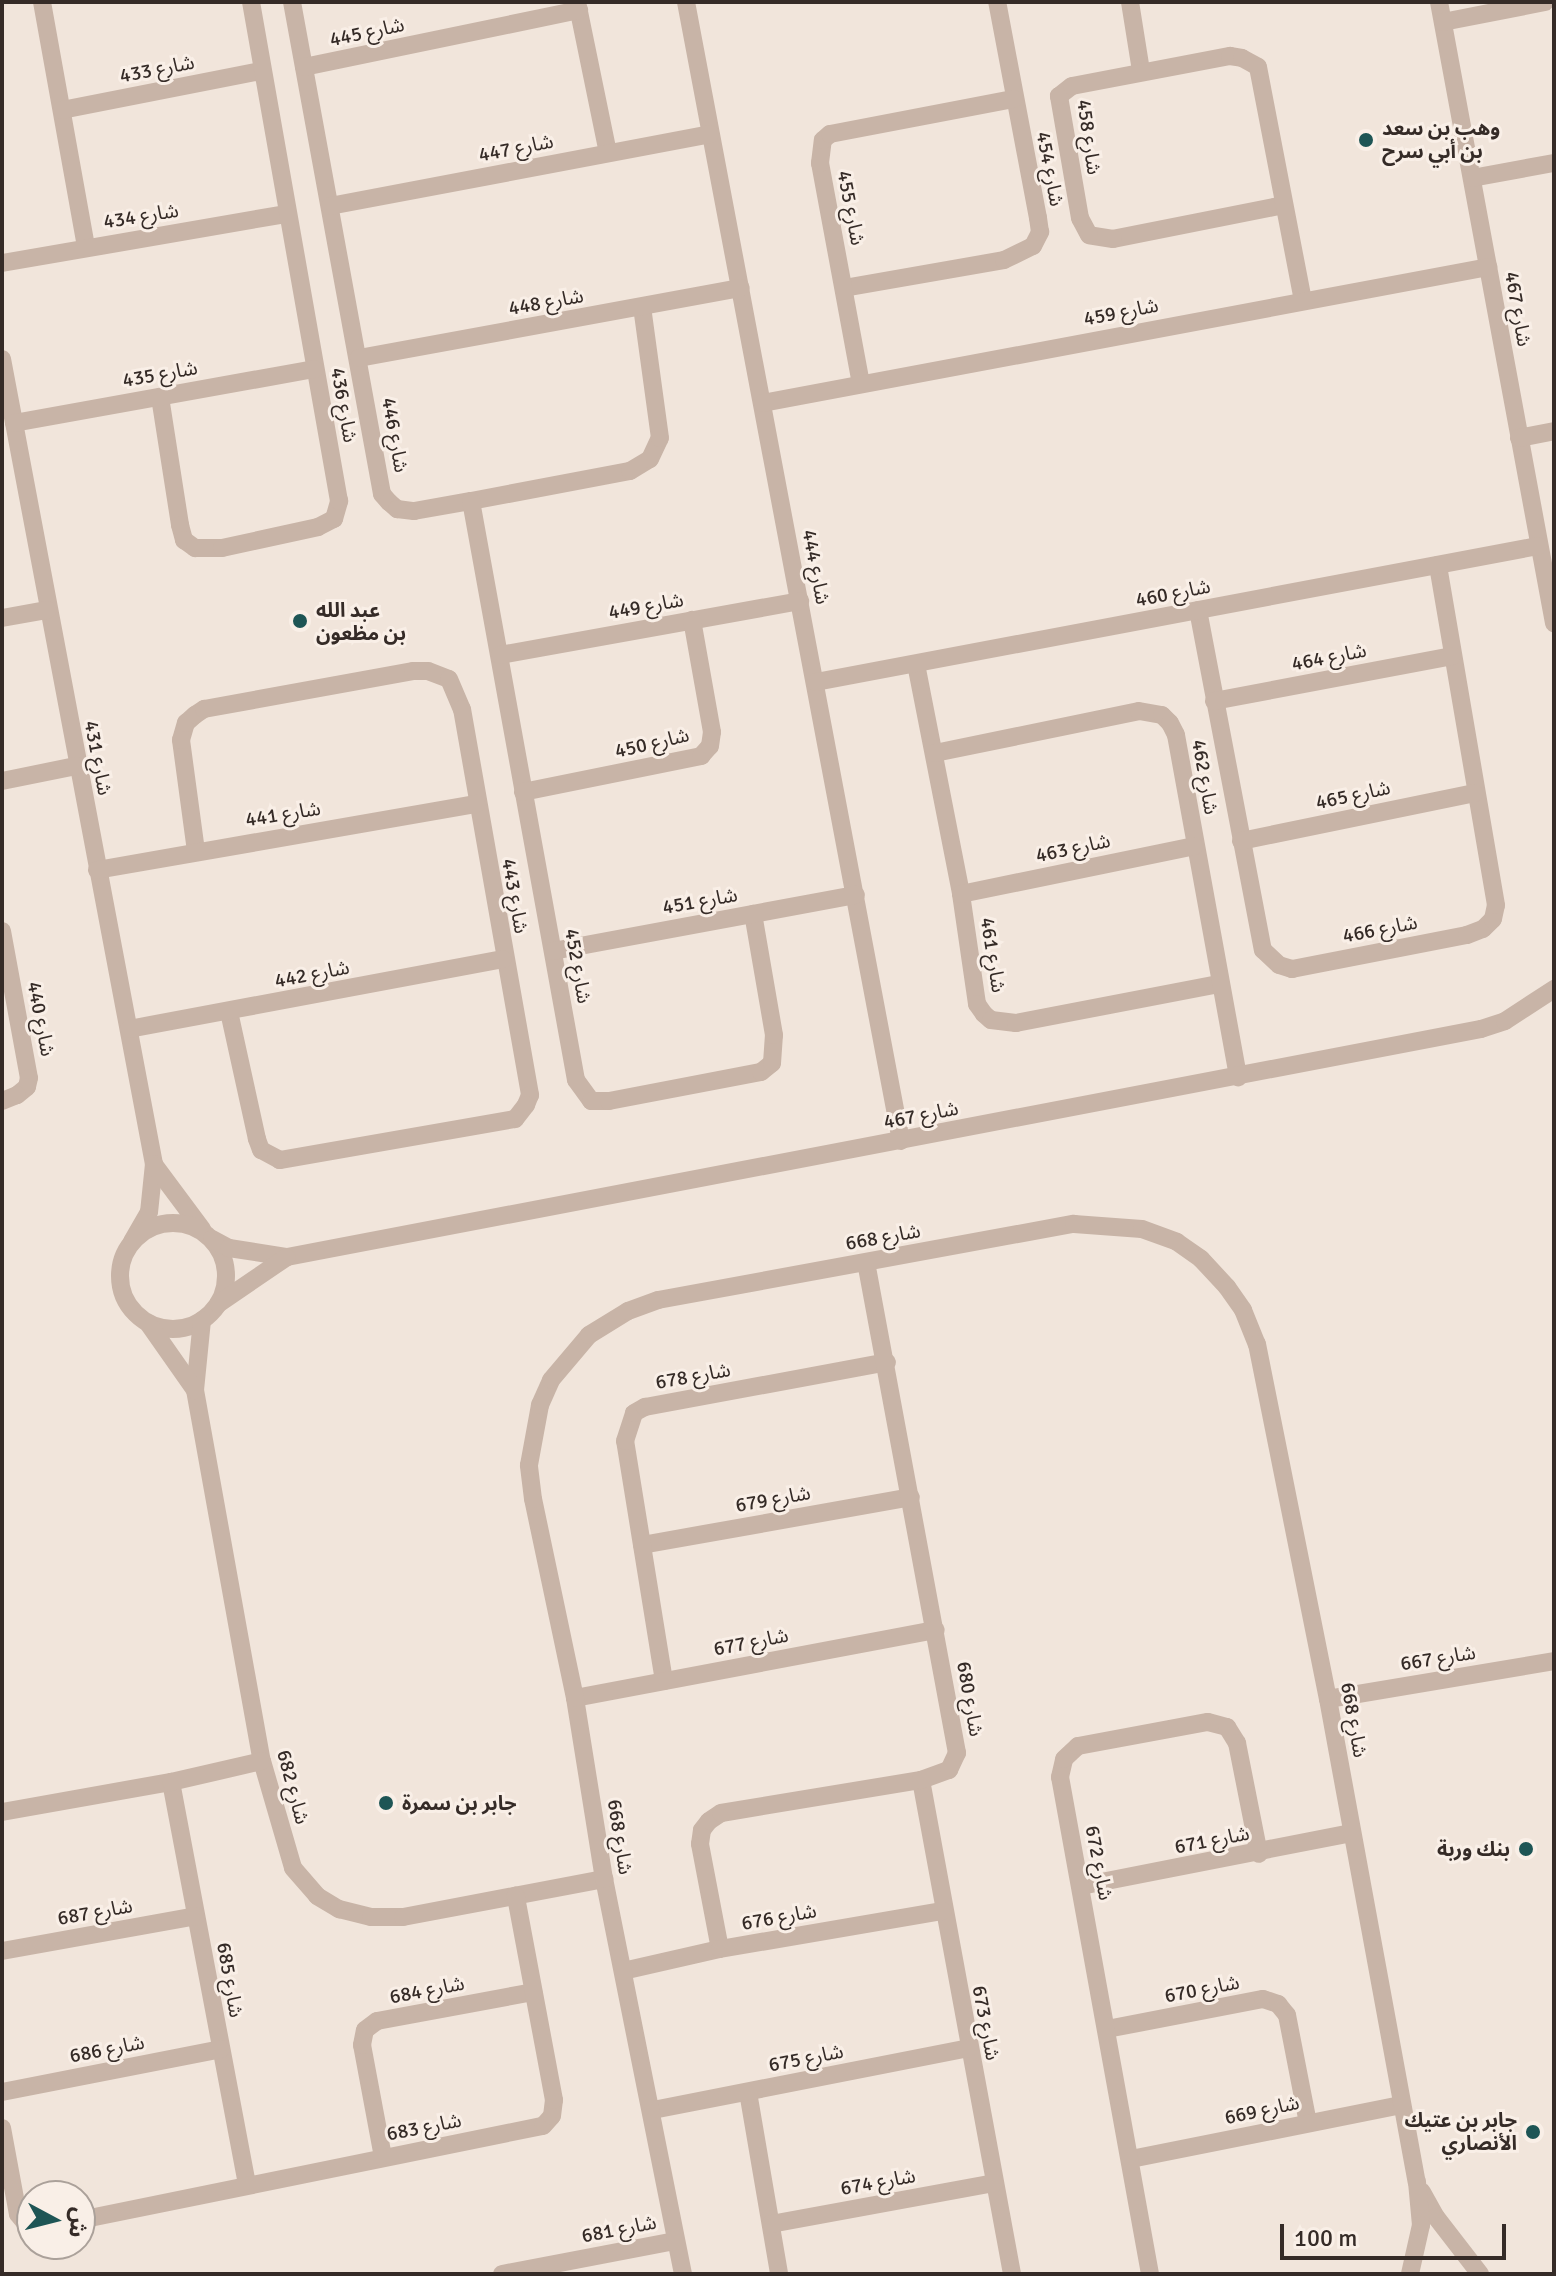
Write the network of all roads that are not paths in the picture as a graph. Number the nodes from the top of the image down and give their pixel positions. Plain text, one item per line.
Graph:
1 (42, 2) edge
2 (251, 2) edge
3 (292, 2) edge
4 (686, 2) edge
5 (997, 2) edge
6 (1130, 2) edge
7 (1439, 2) edge
8 (1544, 2) edge
9 (578, 6) edge
10 (1443, 22) junction
11 (304, 67) junction
12 (261, 71) junction
13 (1141, 71) junction
14 (1014, 99) junction
15 (62, 110) junction
16 (710, 134) junction
17 (608, 153) junction
18 (1554, 163) edge
19 (1472, 178) junction
20 (1284, 205) junction
21 (330, 206) junction
22 (287, 214) junction
23 (86, 247) junction
24 (2, 263) edge
25 (1488, 267) junction
26 (741, 288) junction
27 (844, 288) junction
28 (1303, 300) junction
29 (642, 307) junction
30 (359, 358) junction
31 (2, 359) edge
32 (314, 369) junction
33 (861, 384) junction
34 (160, 397) junction
35 (763, 403) junction
36 (14, 423) junction
37 (1554, 431) edge
38 (1519, 438) junction
39 (471, 501) junction
40 (1538, 546) junction
41 (1438, 565) junction
42 (800, 601) junction
43 (47, 610) junction
44 (1198, 610) junction
45 (2, 618) edge
46 (692, 620) junction
47 (1554, 623) edge
48 (500, 655) junction
49 (1452, 656) junction
50 (916, 664) junction
51 (816, 682) junction
52 (1214, 701) junction
53 (935, 753) junction
54 (76, 766) junction
55 (2, 781) edge
56 (523, 792) junction
57 (1474, 793) junction
58 (476, 804) junction
59 (1241, 841) junction
60 (1194, 846) junction
61 (196, 851) junction
62 (97, 870) junction
63 (961, 894) junction
64 (856, 895) junction
65 (753, 914) junction
66 (2, 937) edge
67 (553, 951) junction
68 (503, 959) junction
69 (1219, 984) junction
70 (1554, 989) edge
71 (229, 1012) junction
72 (129, 1029) junction
73 (1238, 1077) junction
74 (2, 1101) edge
75 (901, 1141) junction
76 (154, 1164) junction
77 (209, 1236) junction
78 (132, 1242) junction
79 (287, 1257) junction
80 (866, 1263) junction
81 (218, 1304) junction
82 (202, 1320) junction
83 (148, 1323) junction
84 (887, 1362) junction
85 (195, 1390) junction
86 (911, 1497) junction
87 (642, 1545) junction
88 (936, 1630) junction
89 (1554, 1661) edge
90 (664, 1681) junction
91 (575, 1698) junction
92 (1328, 1699) junction
93 (262, 1761) junction
94 (921, 1780) junction
95 (171, 1782) junction
96 (2, 1812) edge
97 (1351, 1833) junction
98 (1259, 1854) junction
99 (604, 1879) junction
100 (1081, 1886) junction
101 (516, 1896) junction
102 (943, 1911) junction
103 (196, 1916) junction
104 (720, 1949) junction
105 (2, 1951) edge
106 (623, 1971) junction
107 (533, 1992) junction
108 (1107, 2029) junction
109 (969, 2048) junction
110 (221, 2049) junction
111 (2, 2092) edge
112 (748, 2092) junction
113 (1402, 2105) junction
114 (653, 2110) junction
115 (1308, 2123) junction
116 (2, 2128) edge
117 (383, 2157) junction
118 (1131, 2159) junction
119 (1417, 2182) junction
120 (994, 2183) junction
121 (247, 2185) junction
122 (16, 2203) edge
123 (96, 2217) edge
124 (771, 2224) junction
125 (675, 2241) junction
126 (572, 2268) edge
127 (502, 2274) edge
128 (683, 2274) edge
129 (779, 2274) edge
130 (1012, 2274) edge
131 (1150, 2274) edge
132 (1410, 2274) edge
133 (1480, 2274) edge

1 - 15 street
2 - 12 street, شارع 436
3 - 11 street, شارع 446
4 - 16 street, شارع 444
5 - 14 street, شارع 454
6 - 13 street
7 - 10 street, شارع 467
8 - 10 street
9 - 11 street, شارع 445
9 - 17 street
10 - 19 street, شارع 467
11 - 21 street, شارع 446
12 - 15 street, شارع 433
12 - 22 street, شارع 436
13 - 20 street, شارع 458
13 - 20 street, شارع 458
14 - 27 street, شارع 454
14 - 27 street, شارع 455
15 - 23 street
16 - 17 street, شارع 447
16 - 26 street, شارع 444
17 - 21 street, شارع 447
18 - 19 street
19 - 25 street, شارع 467
20 - 28 street, شارع 458
21 - 30 street, شارع 446
22 - 23 street, شارع 434
22 - 32 street, شارع 436
23 - 24 street, شارع 434
25 - 28 street, شارع 459
25 - 38 street, شارع 467
26 - 29 street, شارع 448
26 - 35 street, شارع 444
27 - 33 street, شارع 455
28 - 33 street, شارع 459
29 - 30 street, شارع 448
29 - 39 street, شارع 446
30 - 39 street, شارع 446
31 - 36 street, شارع 431
32 - 34 street, شارع 435
32 - 34 street, شارع 436
33 - 35 street, شارع 459
34 - 36 street, شارع 435
35 - 42 street, شارع 444
36 - 43 street, شارع 431
37 - 38 street
38 - 40 street, شارع 467
39 - 48 street, شارع 452
40 - 41 street, شارع 460
40 - 47 street, شارع 467
41 - 44 street, شارع 460
41 - 49 street, شارع 466
42 - 46 street, شارع 449
42 - 51 street, شارع 444
43 - 45 street
43 - 54 street, شارع 431
44 - 50 street, شارع 460
44 - 52 street, شارع 466
46 - 48 street, شارع 449
46 - 56 street, شارع 450
48 - 56 street, شارع 452
49 - 52 street, شارع 464
49 - 57 street, شارع 466
50 - 51 street, شارع 460
50 - 53 street, شارع 461
51 - 64 street, شارع 444
52 - 59 street, شارع 466
53 - 60 street, شارع 462
53 - 63 street, شارع 461
54 - 55 street
54 - 62 street, شارع 431
56 - 67 street, شارع 452
57 - 59 street, شارع 465
57 - 59 street, شارع 466
58 - 61 street, شارع 441
58 - 61 street, شارع 443
58 - 68 street, شارع 443
60 - 63 street, شارع 463
60 - 69 street, شارع 462
61 - 62 street, شارع 441
62 - 72 street, شارع 431
63 - 69 street, شارع 461
64 - 65 street, شارع 451
64 - 75 street, شارع 444
65 - 67 street, شارع 451
65 - 67 street, شارع 452
66 - 74 street, شارع 440
68 - 71 street, شارع 442
68 - 71 street, شارع 443
69 - 73 street, شارع 462
70 - 73 street, شارع 467
71 - 72 street, شارع 442
72 - 76 street, شارع 431
73 - 75 street, شارع 467
75 - 79 street, شارع 467
76 - 77 street, شارع 431
76 - 78 street, شارع 431
77 - 78 street
77 - 79 street, شارع 467
77 - 81 street
78 - 83 street
79 - 81 street, شارع 467
80 - 84 street, شارع 680
80 - 91 street, شارع 668
80 - 92 street, شارع 668
81 - 82 street
82 - 83 street
82 - 85 street, شارع 682
83 - 85 street, شارع 682
84 - 86 street, شارع 680
84 - 87 street, شارع 678
85 - 93 street, شارع 682
86 - 87 street, شارع 679
86 - 88 street, شارع 680
87 - 90 street, شارع 678
88 - 90 street, شارع 677
88 - 94 street, شارع 680
89 - 92 street, شارع 667
90 - 91 street, شارع 677
91 - 99 street, شارع 668
92 - 97 street, شارع 668
93 - 95 street
93 - 101 street, شارع 682
94 - 102 street, شارع 673
94 - 104 street, شارع 680
95 - 96 street
95 - 103 street, شارع 685
97 - 98 street, شارع 671
97 - 113 street, شارع 668
98 - 100 street, شارع 671
98 - 100 street, شارع 672
99 - 101 street, شارع 682
99 - 106 street, شارع 668
100 - 108 street, شارع 672
101 - 107 street, شارع 683
102 - 104 street, شارع 676
102 - 109 street, شارع 673
103 - 105 street, شارع 687
103 - 110 street, شارع 685
104 - 106 street, شارع 676
106 - 114 street, شارع 668
107 - 117 street, شارع 683
107 - 117 street, شارع 684
108 - 115 street, شارع 670
108 - 118 street, شارع 672
109 - 112 street, شارع 675
109 - 120 street, شارع 673
110 - 111 street, شارع 686
110 - 121 street, شارع 685
112 - 114 street, شارع 675
112 - 124 street
113 - 115 street, شارع 669
113 - 119 street, شارع 668
114 - 125 street, شارع 668
115 - 118 street, شارع 669
116 - 122 street
117 - 121 street, شارع 683
118 - 131 street, شارع 672
119 - 132 street, شارع 668
119 - 133 street, شارع 668
120 - 124 street, شارع 674
120 - 130 street, شارع 673
121 - 123 street, شارع 683
124 - 129 street
125 - 126 street, شارع 681
125 - 128 street, شارع 668
126 - 127 street, شارع 681

